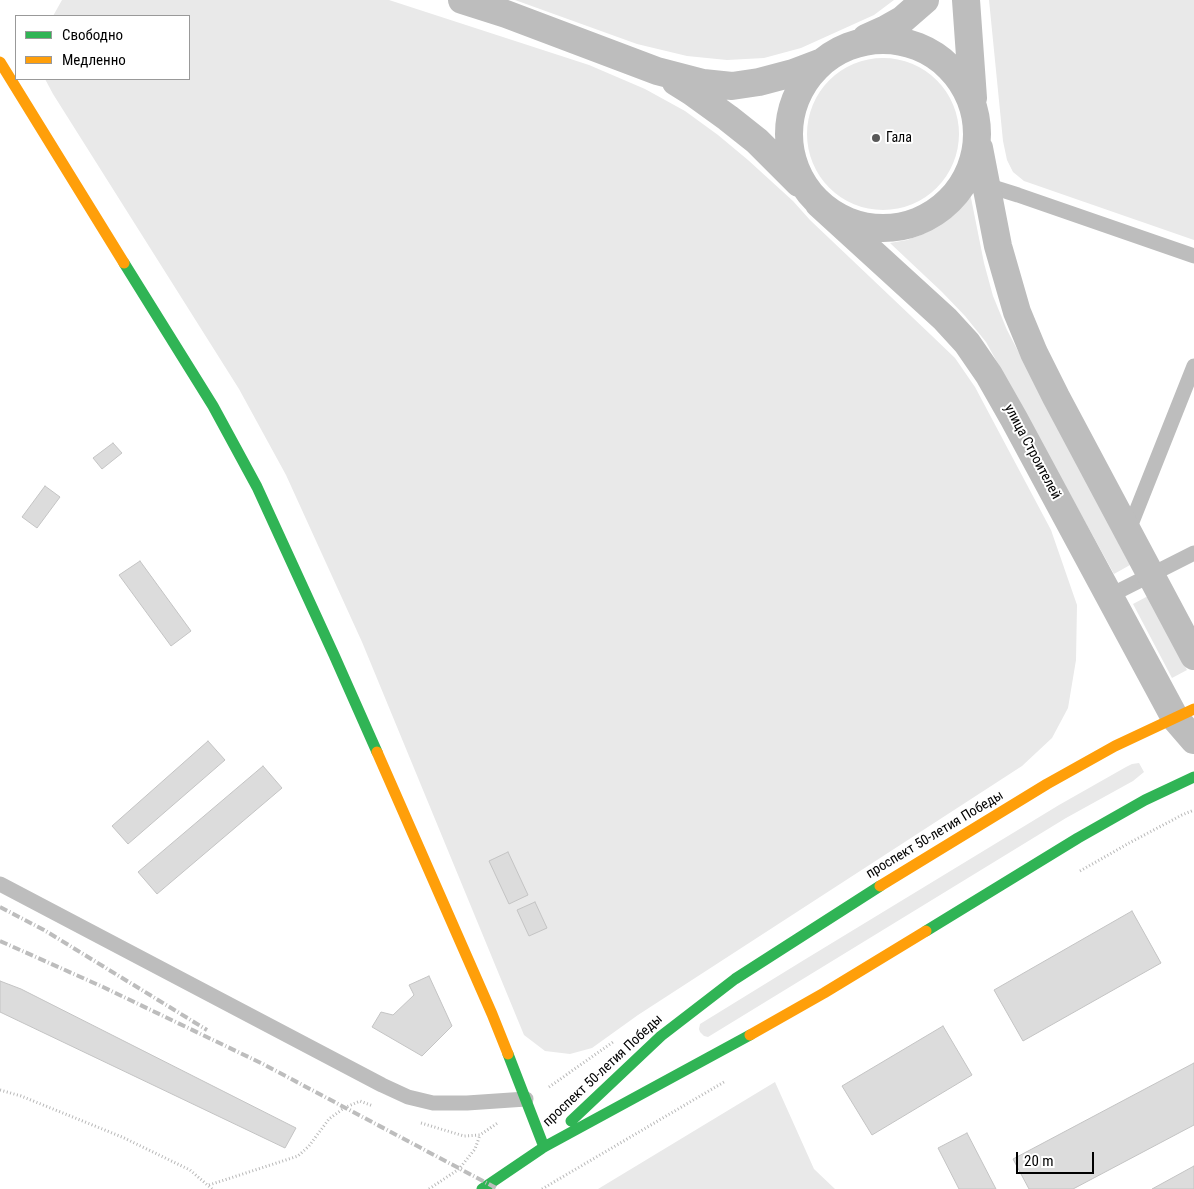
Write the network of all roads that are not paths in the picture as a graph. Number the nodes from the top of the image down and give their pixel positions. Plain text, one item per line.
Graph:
1 (462, 0) edge
2 (925, 0) edge
3 (966, 0) edge
4 (856, 43) junction
5 (0, 62) edge
6 (822, 62) junction
7 (658, 72) junction
8 (974, 104) junction
9 (977, 182) junction
10 (812, 196) junction
11 (1194, 256) edge
12 (1194, 366) edge
13 (1128, 532) junction
14 (1194, 553) edge
15 (1151, 575) junction
16 (1109, 596) junction
17 (1194, 656) edge
18 (1184, 713) edge
19 (1194, 740) edge
20 (1194, 777) edge
21 (0, 884) edge
22 (526, 1101) junction
23 (544, 1147) junction
24 (482, 1189) edge

1 - 7 street
2 - 4 street
3 - 8 street
4 - 6 street
4 - 8 street
5 - 22 main road
6 - 7 street
6 - 10 street
7 - 10 street
8 - 9 street
9 - 10 street
9 - 11 lane
9 - 13 street
10 - 16 street, улица Строителей
12 - 13 lane
13 - 15 street
14 - 15 lane
15 - 16 lane
15 - 17 street
16 - 18 street, улица Строителей
18 - 19 street, улица Строителей
18 - 23 main road, проспект 50-летия Победы
20 - 23 main road, проспект 50-летия Победы
21 - 22 lane
22 - 23 main road
23 - 24 main road

